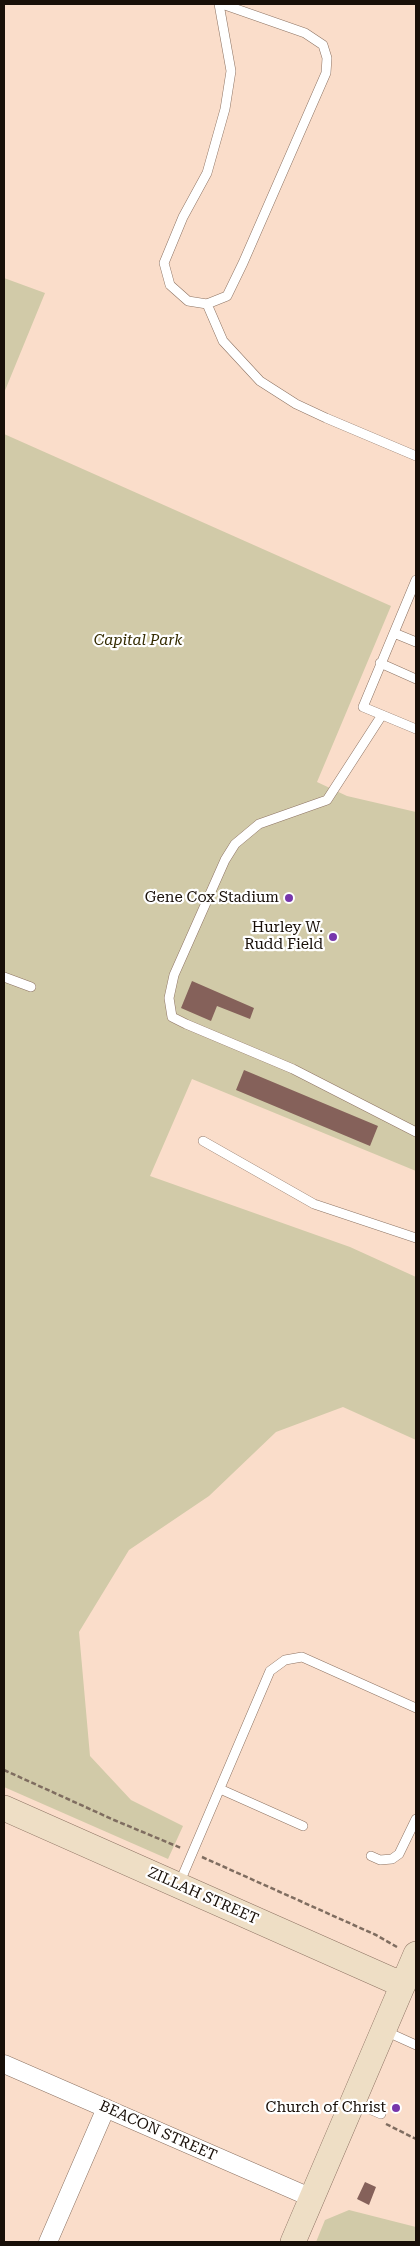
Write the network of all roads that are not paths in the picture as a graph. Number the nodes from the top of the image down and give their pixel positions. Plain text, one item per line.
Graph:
1 (221, 4) edge
2 (206, 304) junction
3 (416, 456) edge
4 (416, 580) edge
5 (412, 600) edge
6 (394, 633) junction
7 (416, 642) edge
8 (380, 663) junction
9 (416, 679) edge
10 (382, 715) junction
11 (416, 729) edge
12 (4, 977) edge
13 (31, 987) dead end
14 (416, 1132) edge
15 (203, 1141) dead end
16 (416, 1238) edge
17 (416, 1708) edge
18 (220, 1789) junction
19 (4, 1808) edge
20 (416, 1819) edge
21 (303, 1826) dead end
22 (371, 1856) dead end
23 (179, 1885) junction
24 (407, 1954) edge
25 (403, 1985) junction
26 (382, 2030) junction
27 (416, 2045) edge
28 (4, 2064) edge
29 (352, 2102) junction
30 (106, 2108) junction
31 (380, 2114) road end
32 (312, 2198) junction
33 (48, 2242) edge
34 (293, 2242) edge

1 - 2 lane
1 - 2 lane
2 - 3 lane
4 - 5 lane
5 - 6 lane
6 - 7 lane
6 - 8 lane
8 - 9 lane
8 - 10 lane
10 - 11 lane
10 - 14 lane
12 - 13 lane
15 - 16 lane
17 - 18 lane
18 - 21 lane
18 - 23 lane
19 - 23 street, ZILLAH STREET
20 - 22 lane
23 - 25 street, ZILLAH STREET
24 - 25 street
25 - 26 street
26 - 27 lane
26 - 29 street
28 - 30 street, BEACON STREET
29 - 31 lane
29 - 32 street
30 - 32 street, BEACON STREET
30 - 33 street
32 - 34 street

